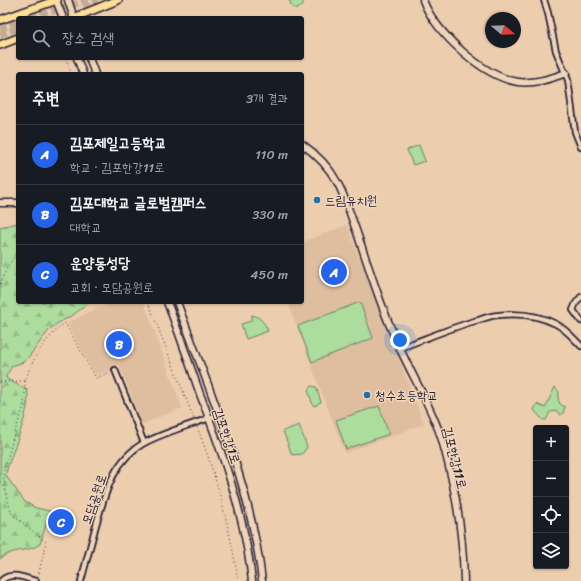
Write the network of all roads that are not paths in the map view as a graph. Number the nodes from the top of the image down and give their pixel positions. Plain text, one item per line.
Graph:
1 (56, 0) edge
2 (68, 0) edge
3 (118, 0) edge
4 (423, 0) edge
5 (544, 0) edge
6 (21, 16) edge
7 (61, 16) edge
8 (72, 16) edge
9 (78, 16) edge
10 (16, 17) edge
11 (0, 20) edge
12 (16, 39) edge
13 (0, 45) edge
14 (79, 60) edge
15 (90, 60) edge
16 (83, 72) edge
17 (94, 72) edge
18 (566, 73) junction
19 (304, 145) edge
20 (581, 148) edge
21 (0, 203) edge
22 (16, 203) edge
23 (581, 297) edge
24 (168, 304) edge
25 (178, 304) edge
26 (581, 321) edge
27 (581, 346) edge
28 (400, 348) junction
29 (115, 370) road end
30 (218, 415) junction
31 (209, 418) junction
32 (144, 443) junction
33 (1, 581) edge
34 (37, 581) edge
35 (81, 581) edge
36 (252, 581) edge
37 (262, 581) edge
38 (464, 581) edge

1 - 6 main road
1 - 7 street
2 - 8 street
3 - 9 main road
4 - 18 street
5 - 18 street
10 - 11 main road
12 - 13 main road
14 - 16 street
15 - 17 street
18 - 20 street
19 - 28 street, 김포한강11로
21 - 22 street
23 - 26 street
24 - 31 street, 김포한강1로
25 - 30 street, 김포한강1로
27 - 28 street
28 - 38 street, 김포한강11로
29 - 32 street
30 - 31 street, 모담공원로
30 - 37 street, 김포한강1로
31 - 32 street, 모담공원로
31 - 36 street, 김포한강1로
32 - 35 street, 모담공원로
33 - 34 street

